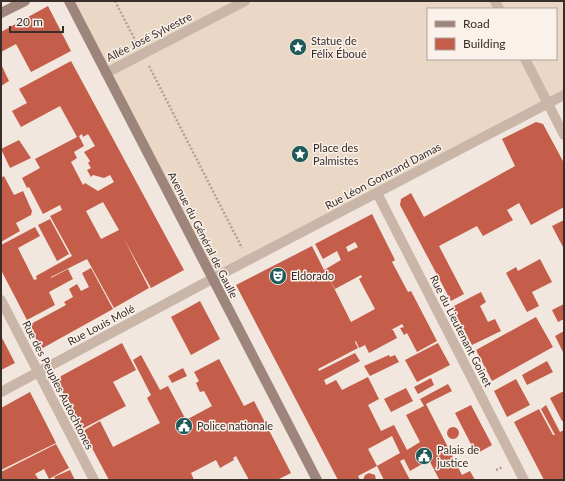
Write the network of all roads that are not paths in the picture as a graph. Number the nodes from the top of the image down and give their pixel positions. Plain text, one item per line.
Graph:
1 (24, 1) edge
2 (69, 1) edge
3 (246, 1) edge
4 (1, 13) edge
5 (526, 60) edge
6 (106, 73) junction
7 (564, 95) edge
8 (548, 103) junction
9 (564, 135) edge
10 (377, 193) junction
11 (212, 279) junction
12 (1, 300) edge
13 (38, 372) junction
14 (1, 392) edge
15 (94, 480) edge
16 (317, 480) edge
17 (524, 480) edge

1 - 4 street
2 - 6 street, Avenue du Général de Gaulle
3 - 6 street, Allée José Sylvestre
5 - 8 street
6 - 11 street, Avenue du Général de Gaulle
7 - 8 street, Rue Léon Gontrand Damas
8 - 9 street
8 - 10 street, Rue Léon Gontrand Damas
10 - 11 street, Rue Léon Gontrand Damas
10 - 17 street, Rue du Lieutenant Goinet
11 - 13 street, Rue Louis Molé
11 - 16 street, Avenue du Général de Gaulle
12 - 13 street, Rue des Peuples Autochtones
13 - 14 street, Rue Louis Molé
13 - 15 street, Rue des Peuples Autochtones

